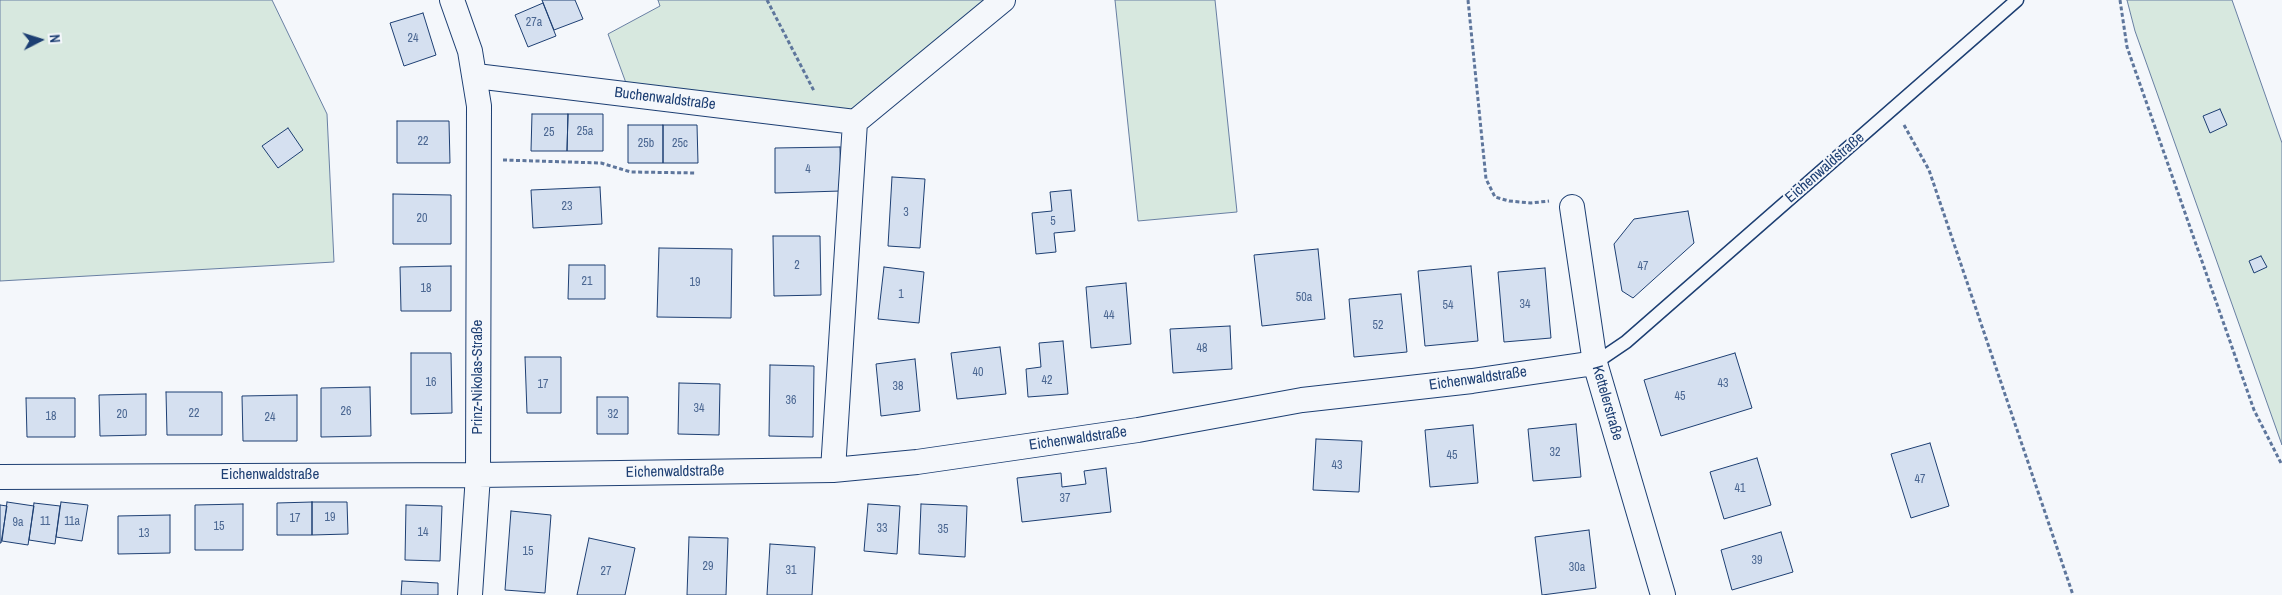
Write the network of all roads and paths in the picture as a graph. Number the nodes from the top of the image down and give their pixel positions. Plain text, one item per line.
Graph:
1 (452, 0) edge
2 (767, 0) edge
3 (1003, 0) edge
4 (1468, 0) edge
5 (2017, 0) edge
6 (2120, 0) edge
7 (476, 76) junction
8 (1894, 107) junction
9 (828, 119) junction
10 (855, 122) junction
11 (480, 160) junction
12 (696, 173) dead end
13 (1572, 207) joint
14 (1595, 362) junction
15 (2282, 465) edge
16 (833, 470) junction
17 (478, 475) junction
18 (0, 476) edge
19 (470, 595) edge
20 (1663, 595) edge
21 (2073, 595) edge

1 - 7 street, Prinz-Nikolas-Straße
2 - 9 path
3 - 10 street
4 - 13 path
5 - 8 lane, Eichenwaldstraße
6 - 15 path
7 - 9 street, Buchenwaldstraße
7 - 11 street, Prinz-Nikolas-Straße
8 - 14 lane, Eichenwaldstraße
8 - 21 path
9 - 10 street, Buchenwaldstraße
10 - 16 street
11 - 12 path
11 - 17 street, Prinz-Nikolas-Straße
13 - 14 street, Kettelerstraße
14 - 16 street, Eichenwaldstraße
14 - 20 street, Kettelerstraße
16 - 17 street, Eichenwaldstraße
17 - 18 street, Eichenwaldstraße
17 - 19 street, Prinz-Nikolas-Straße

